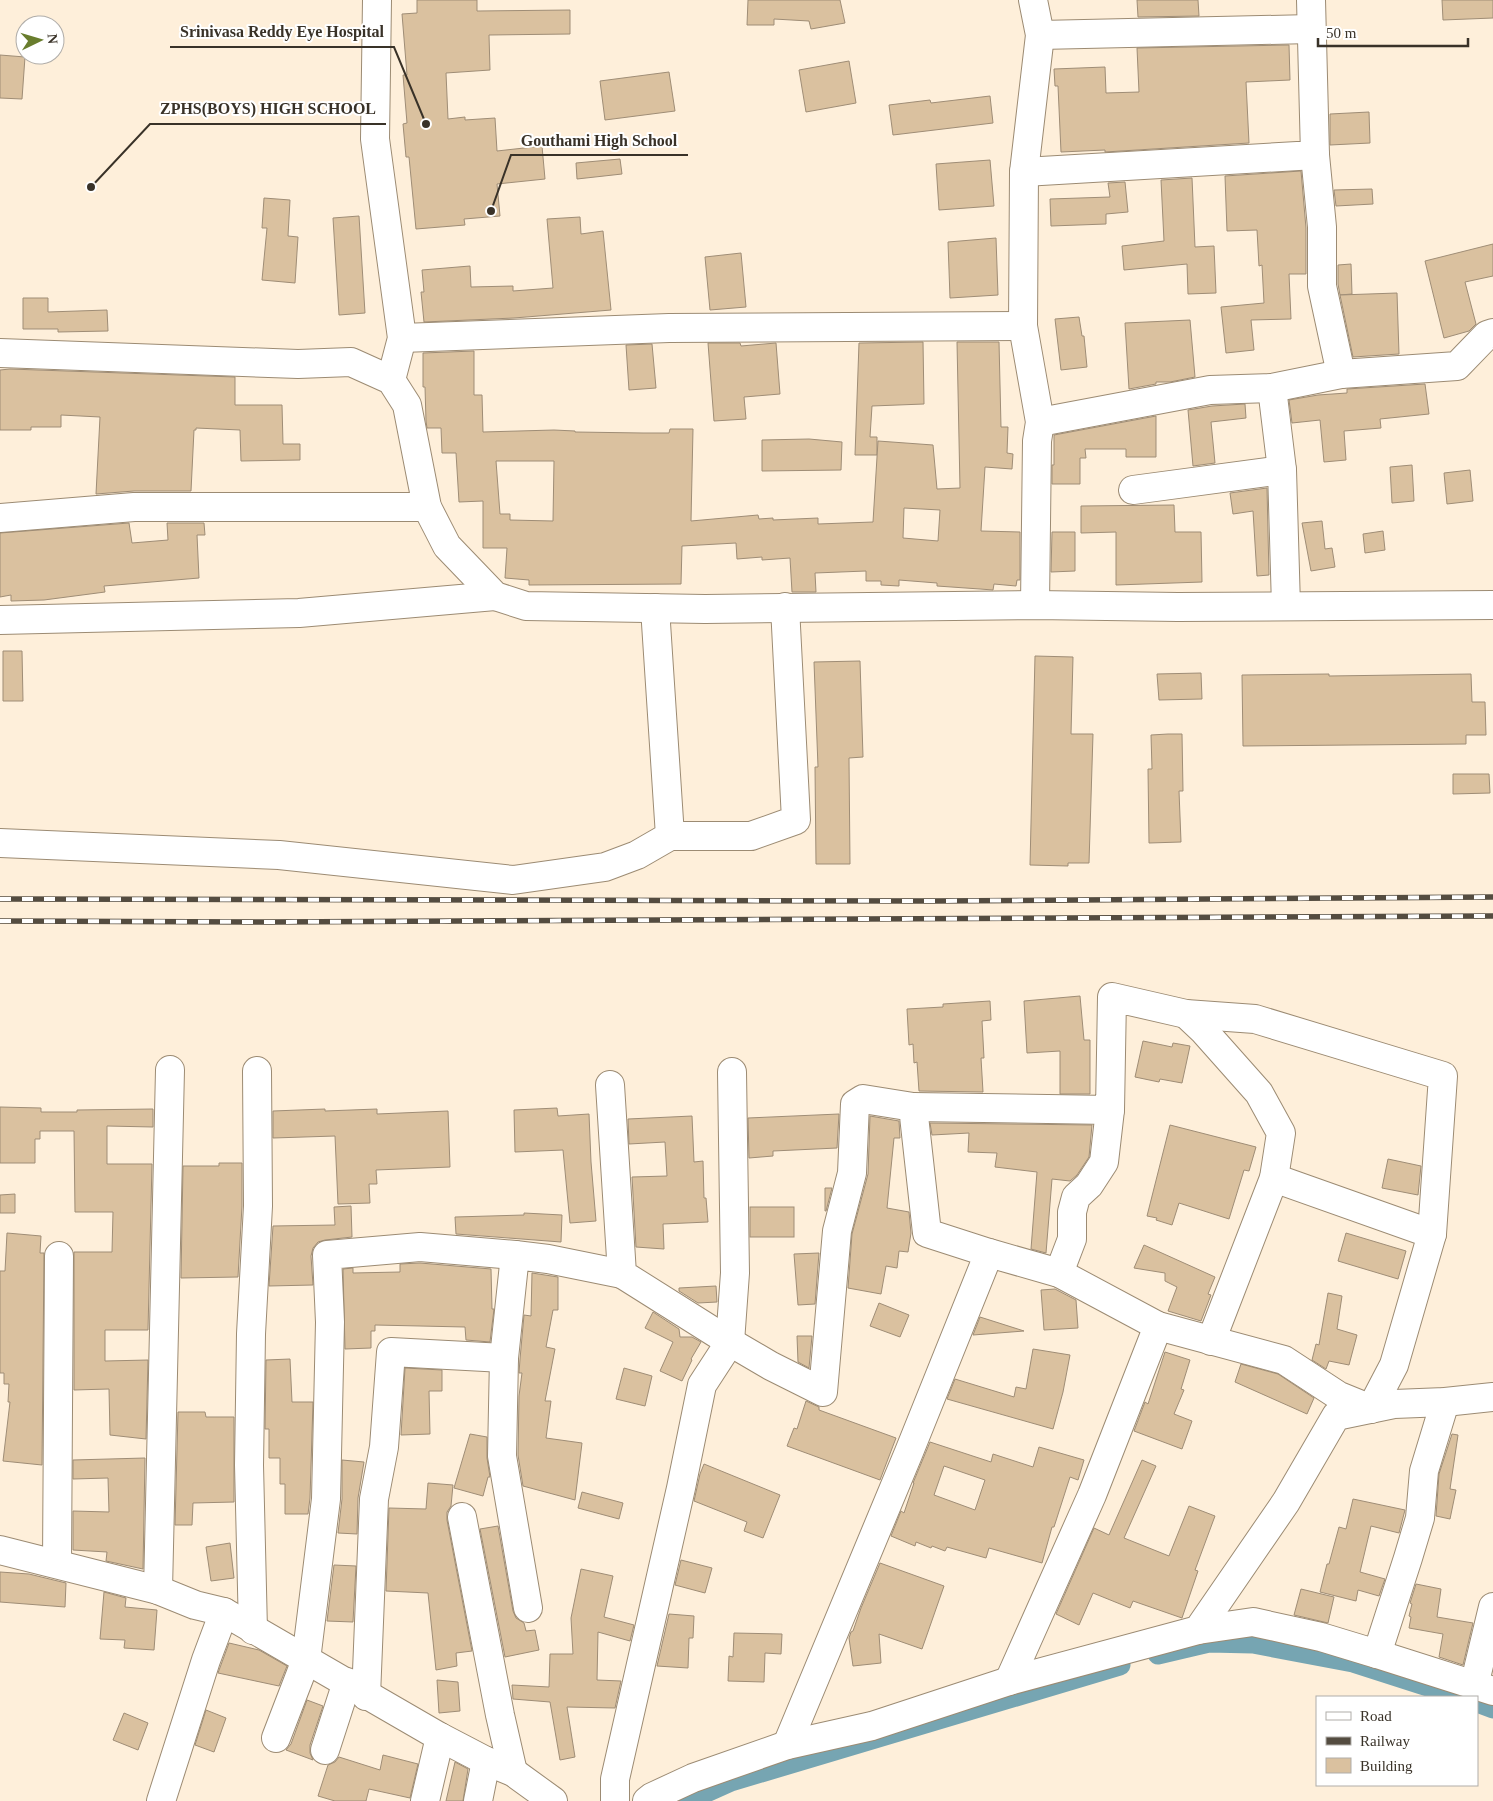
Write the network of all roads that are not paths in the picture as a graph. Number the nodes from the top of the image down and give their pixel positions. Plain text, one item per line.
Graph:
1 (377, 0) edge
2 (1033, 0) edge
3 (1311, 0) edge
4 (1311, 29) junction
5 (1040, 35) junction
6 (1315, 155) junction
7 (1024, 172) junction
8 (1023, 326) junction
9 (1493, 333) edge
10 (402, 338) junction
11 (0, 353) edge
12 (1341, 374) junction
13 (390, 380) junction
14 (1272, 388) junction
15 (1040, 422) junction
16 (1282, 470) junction
17 (1133, 490) dead end
18 (427, 507) junction
19 (0, 518) edge
20 (495, 596) junction
21 (1035, 605) junction
22 (1493, 605) edge
23 (1286, 606) junction
24 (785, 607) junction
25 (656, 608) junction
26 (0, 620) edge
27 (670, 836) junction
28 (0, 843) edge
29 (1186, 1014) junction
30 (170, 1070) dead end
31 (257, 1071) dead end
32 (732, 1072) dead end
33 (610, 1085) dead end
34 (913, 1108) junction
35 (1110, 1110) junction
36 (1274, 1178) junction
37 (1432, 1234) junction
38 (989, 1253) junction
39 (59, 1256) dead end
40 (515, 1256) junction
41 (1059, 1273) junction
42 (622, 1274) junction
43 (1158, 1326) junction
44 (1211, 1341) junction
45 (730, 1342) junction
46 (504, 1358) junction
47 (1493, 1397) edge
48 (1445, 1402) junction
49 (1371, 1409) junction
50 (462, 1518) dead end
51 (0, 1550) edge
52 (57, 1563) junction
53 (158, 1590) junction
54 (1493, 1607) edge
55 (528, 1608) dead end
56 (224, 1612) junction
57 (253, 1630) junction
58 (1198, 1630) junction
59 (1376, 1654) junction
60 (306, 1660) junction
61 (1010, 1681) junction
62 (1484, 1688) edge
63 (356, 1689) junction
64 (440, 1737) junction
65 (276, 1738) dead end
66 (788, 1745) junction
67 (325, 1750) dead end
68 (486, 1761) junction
69 (513, 1772) junction
70 (160, 1801) edge
71 (426, 1801) edge
72 (478, 1801) edge
73 (553, 1801) edge
74 (616, 1801) edge
75 (647, 1801) edge

1 - 10 street
2 - 5 street
3 - 4 street
4 - 5 street
4 - 6 street
5 - 7 street
6 - 7 street
6 - 12 street
7 - 8 street
8 - 10 street
8 - 15 street
9 - 12 street
10 - 13 street
11 - 13 street
12 - 14 street
13 - 18 street
14 - 15 street
14 - 16 street
15 - 21 street
16 - 17 street
16 - 23 street
18 - 19 street
18 - 20 street
20 - 25 street
20 - 26 street
21 - 23 street
21 - 24 street
22 - 23 street
24 - 25 street
24 - 27 street
25 - 27 street
27 - 28 street
29 - 35 street
29 - 36 street
29 - 37 street
30 - 53 street
31 - 57 street
32 - 45 street
33 - 42 street
34 - 35 street
34 - 38 street
34 - 45 street
35 - 41 street
36 - 37 street
36 - 44 street
37 - 49 street
38 - 41 street
38 - 66 street
39 - 52 street
40 - 42 street
40 - 46 street
40 - 60 street
41 - 43 street
42 - 45 street
43 - 44 street
43 - 61 street
44 - 49 street
45 - 74 street
46 - 55 street
46 - 63 street
47 - 48 street
48 - 49 street
48 - 59 street
49 - 58 street
50 - 69 street
51 - 52 street
52 - 53 street
53 - 56 street
54 - 62 street
56 - 57 street
56 - 70 street
57 - 60 street
58 - 59 street
58 - 61 street
59 - 62 street
60 - 63 street
60 - 65 street
61 - 66 street
63 - 64 street
63 - 67 street
64 - 68 street
64 - 71 street
66 - 75 street
68 - 69 street
68 - 72 street
69 - 73 street

